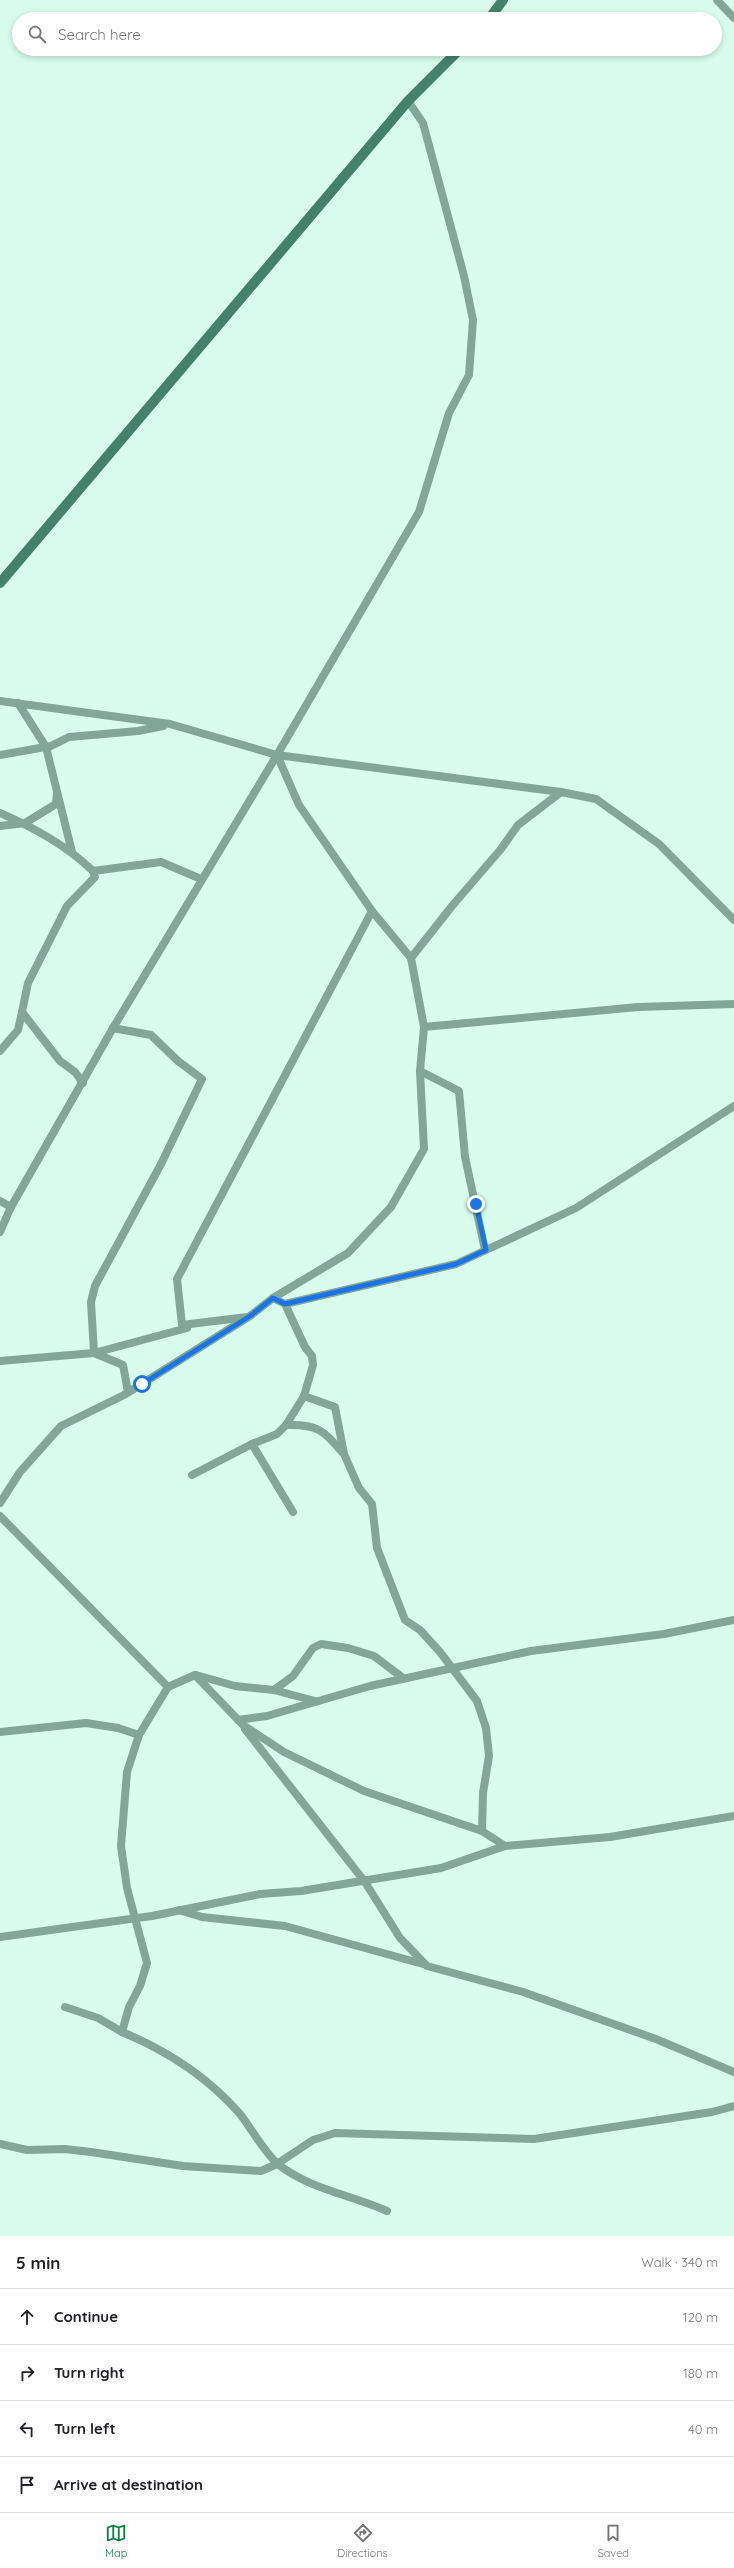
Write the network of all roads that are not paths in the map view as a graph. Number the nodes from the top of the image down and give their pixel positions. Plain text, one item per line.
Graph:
1 (503, 0) edge
2 (717, 0) edge
3 (494, 12) edge
4 (734, 18) edge
5 (453, 56) edge
6 (408, 101) junction
7 (0, 583) edge
8 (0, 701) edge
9 (18, 703) junction
10 (170, 724) junction
11 (46, 747) junction
12 (0, 755) edge
13 (277, 755) junction
14 (57, 786) junction
15 (560, 792) junction
16 (0, 813) edge
17 (25, 823) junction
18 (0, 826) edge
19 (72, 852) junction
20 (93, 871) junction
21 (201, 879) junction
22 (372, 911) junction
23 (734, 920) edge
24 (411, 958) junction
25 (734, 1004) edge
26 (22, 1012) junction
27 (424, 1027) junction
28 (113, 1028) junction
29 (0, 1051) edge
30 (420, 1071) junction
31 (83, 1083) junction
32 (734, 1106) edge
33 (0, 1201) edge
34 (10, 1208) junction
35 (0, 1232) edge
36 (486, 1250) junction
37 (273, 1298) junction
38 (285, 1304) junction
39 (250, 1316) junction
40 (182, 1325) junction
41 (94, 1353) junction
42 (0, 1361) edge
43 (128, 1392) junction
44 (304, 1396) junction
45 (286, 1425) junction
46 (252, 1444) junction
47 (344, 1454) junction
48 (192, 1475) dead end
49 (0, 1503) edge
50 (293, 1512) dead end
51 (0, 1516) edge
52 (734, 1620) edge
53 (450, 1668) junction
54 (195, 1675) junction
55 (403, 1678) junction
56 (168, 1687) junction
57 (274, 1690) junction
58 (316, 1702) junction
59 (238, 1720) junction
60 (0, 1732) edge
61 (139, 1735) junction
62 (734, 1816) edge
63 (482, 1831) junction
64 (505, 1846) junction
65 (365, 1882) junction
66 (178, 1910) junction
67 (136, 1918) junction
68 (0, 1938) edge
69 (427, 1966) junction
70 (65, 2007) dead end
71 (122, 2032) junction
72 (734, 2072) edge
73 (734, 2106) edge
74 (0, 2144) edge
75 (277, 2164) junction
76 (387, 2210) dead end

1 - 3 street
2 - 4 street
5 - 6 street
6 - 7 street
6 - 13 street
8 - 9 street
9 - 10 street
9 - 11 street
10 - 11 street
10 - 13 street
11 - 12 street
11 - 14 street
13 - 15 street
13 - 21 street
13 - 22 street
14 - 17 street
14 - 19 street
15 - 23 street
15 - 24 street
16 - 17 street
17 - 18 street
17 - 19 street
19 - 20 street
20 - 21 street
20 - 26 street
21 - 28 street
22 - 24 street
22 - 40 street
24 - 27 street
25 - 27 street
26 - 29 street
26 - 31 street
27 - 30 street
28 - 31 street
28 - 41 street
30 - 36 street
30 - 37 street
31 - 34 street
32 - 36 street
33 - 34 street
34 - 35 street
36 - 38 street
37 - 38 street
37 - 39 street
38 - 44 street
39 - 40 street
39 - 43 street
40 - 41 street
41 - 42 street
41 - 43 street
43 - 49 street
44 - 45 street
44 - 47 street
45 - 46 street
45 - 47 street
46 - 48 street
46 - 50 street
47 - 53 street
51 - 56 street
52 - 53 street
53 - 55 street
53 - 63 street
54 - 56 street
54 - 57 street
54 - 59 street
55 - 57 street
55 - 58 street
56 - 61 street
57 - 58 street
58 - 59 street
59 - 63 street
59 - 65 street
60 - 61 street
61 - 67 street
62 - 64 street
63 - 64 street
64 - 65 street
65 - 66 street
65 - 69 street
66 - 67 street
66 - 69 street
67 - 68 street
67 - 71 street
69 - 72 street
70 - 71 street
71 - 75 street
73 - 75 street
74 - 75 street
75 - 76 street

